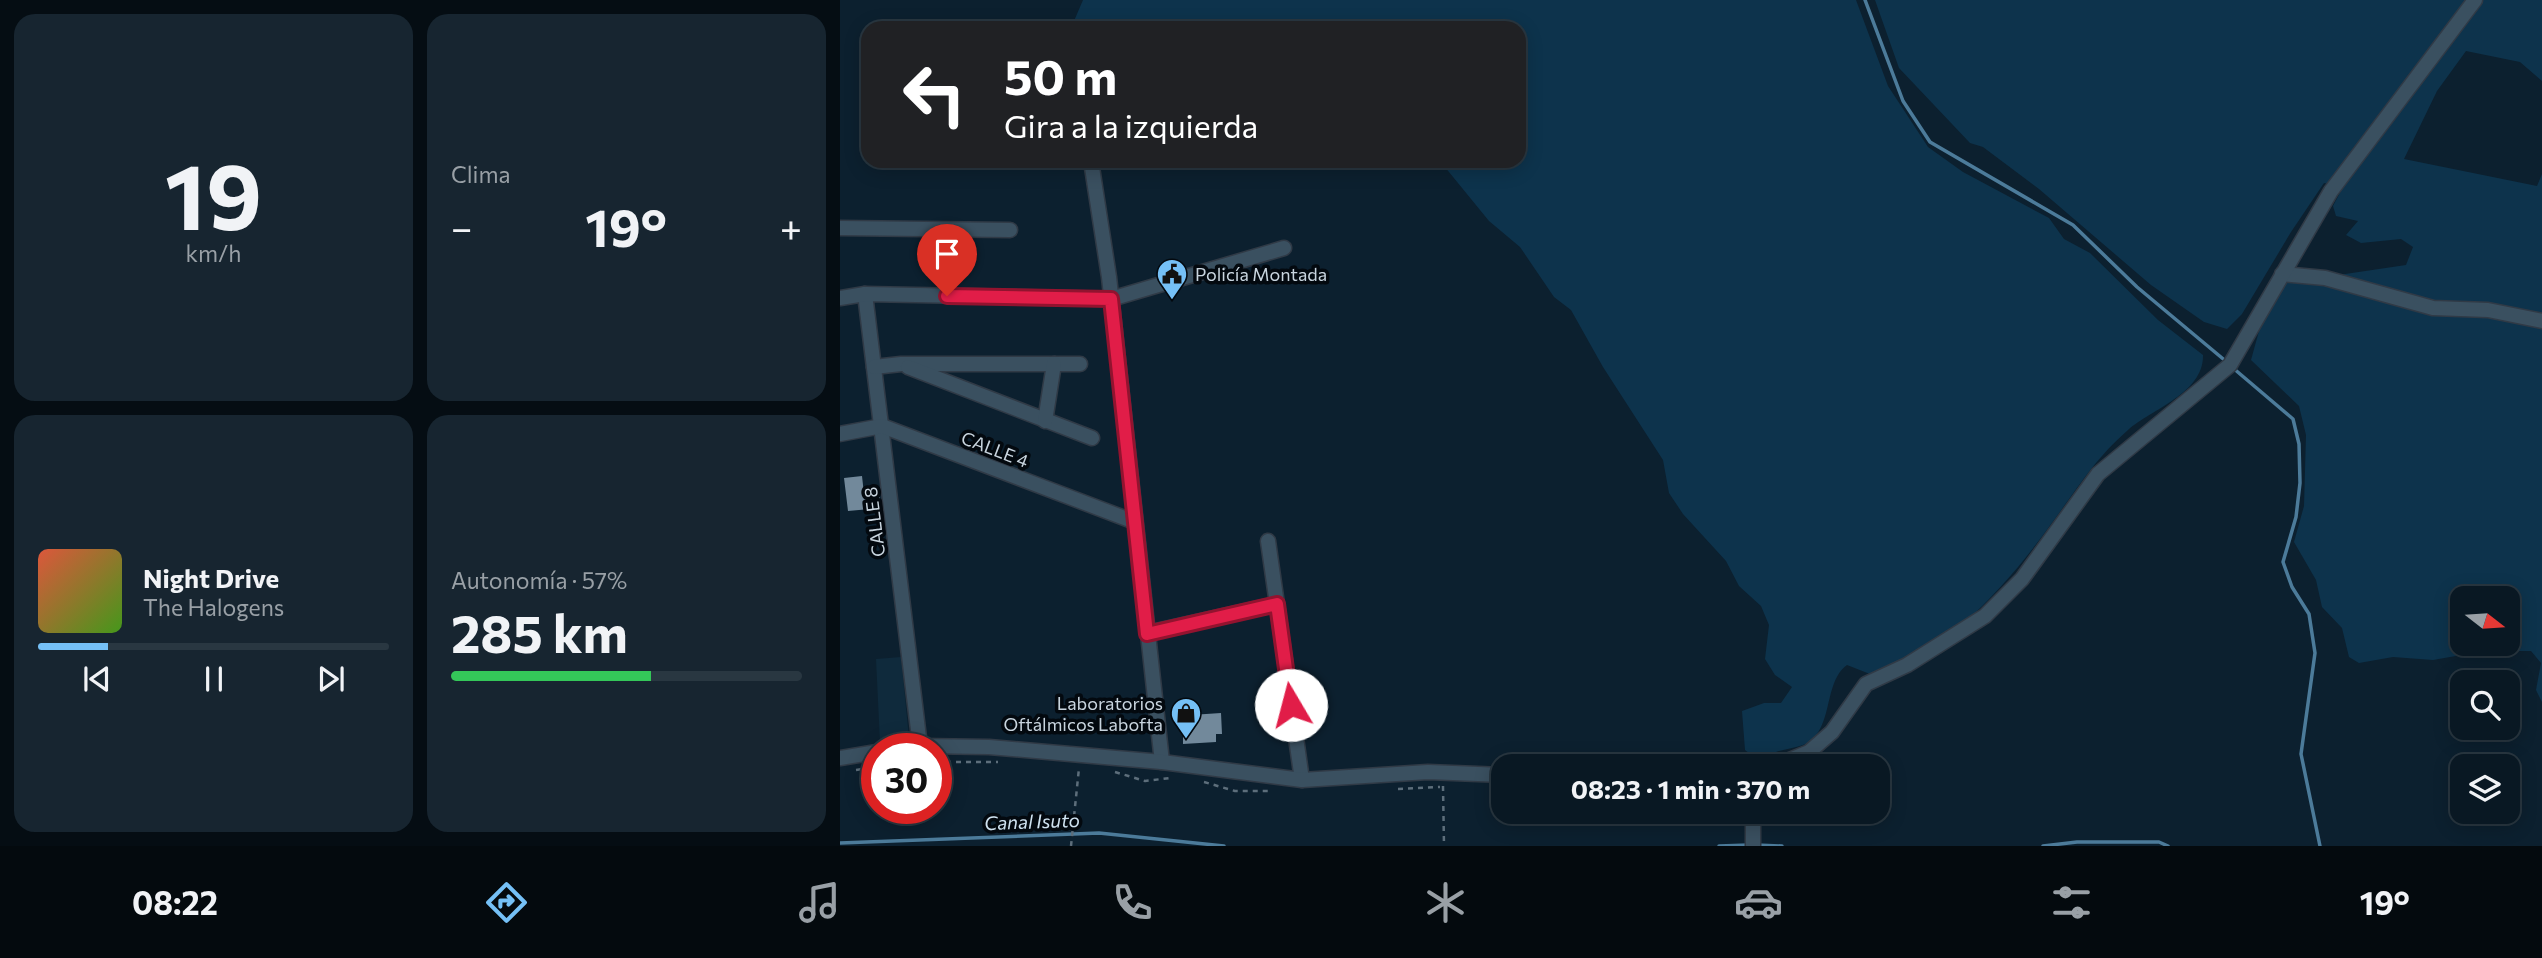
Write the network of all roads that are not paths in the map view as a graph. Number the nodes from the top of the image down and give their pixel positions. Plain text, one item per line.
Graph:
1 (2475, 0) edge
2 (1092, 168) edge
3 (840, 228) edge
4 (1010, 230) dead end
5 (1284, 248) dead end
6 (2282, 274) junction
7 (865, 294) junction
8 (840, 298) edge
9 (1111, 299) junction
10 (2542, 321) edge
11 (901, 364) junction
12 (1054, 364) junction
13 (1080, 364) dead end
14 (874, 367) junction
15 (1045, 421) junction
16 (882, 426) junction
17 (840, 434) edge
18 (1093, 438) dead end
19 (1135, 523) junction
20 (1268, 541) dead end
21 (1277, 604) junction
22 (1147, 634) junction
23 (918, 733) edge
24 (952, 746) edge
25 (1804, 754) edge
26 (861, 755) edge
27 (840, 758) edge
28 (1162, 762) junction
29 (1491, 775) edge
30 (1302, 780) junction
31 (1753, 824) edge
32 (1753, 846) edge

1 - 6 street
2 - 9 street
3 - 4 street
5 - 9 street
6 - 10 street
6 - 25 street
7 - 8 street
7 - 9 street
7 - 14 street, CALLE 8
9 - 19 street
11 - 12 street
11 - 14 street
11 - 15 street
12 - 13 street
12 - 15 street
14 - 16 street, CALLE 8
15 - 18 street
16 - 17 street
16 - 19 street, CALLE 4
16 - 23 street, CALLE 8
19 - 22 street
20 - 21 street
21 - 22 street
21 - 30 street
22 - 28 street
24 - 28 street
26 - 27 street
28 - 30 street
29 - 30 street
31 - 32 street

